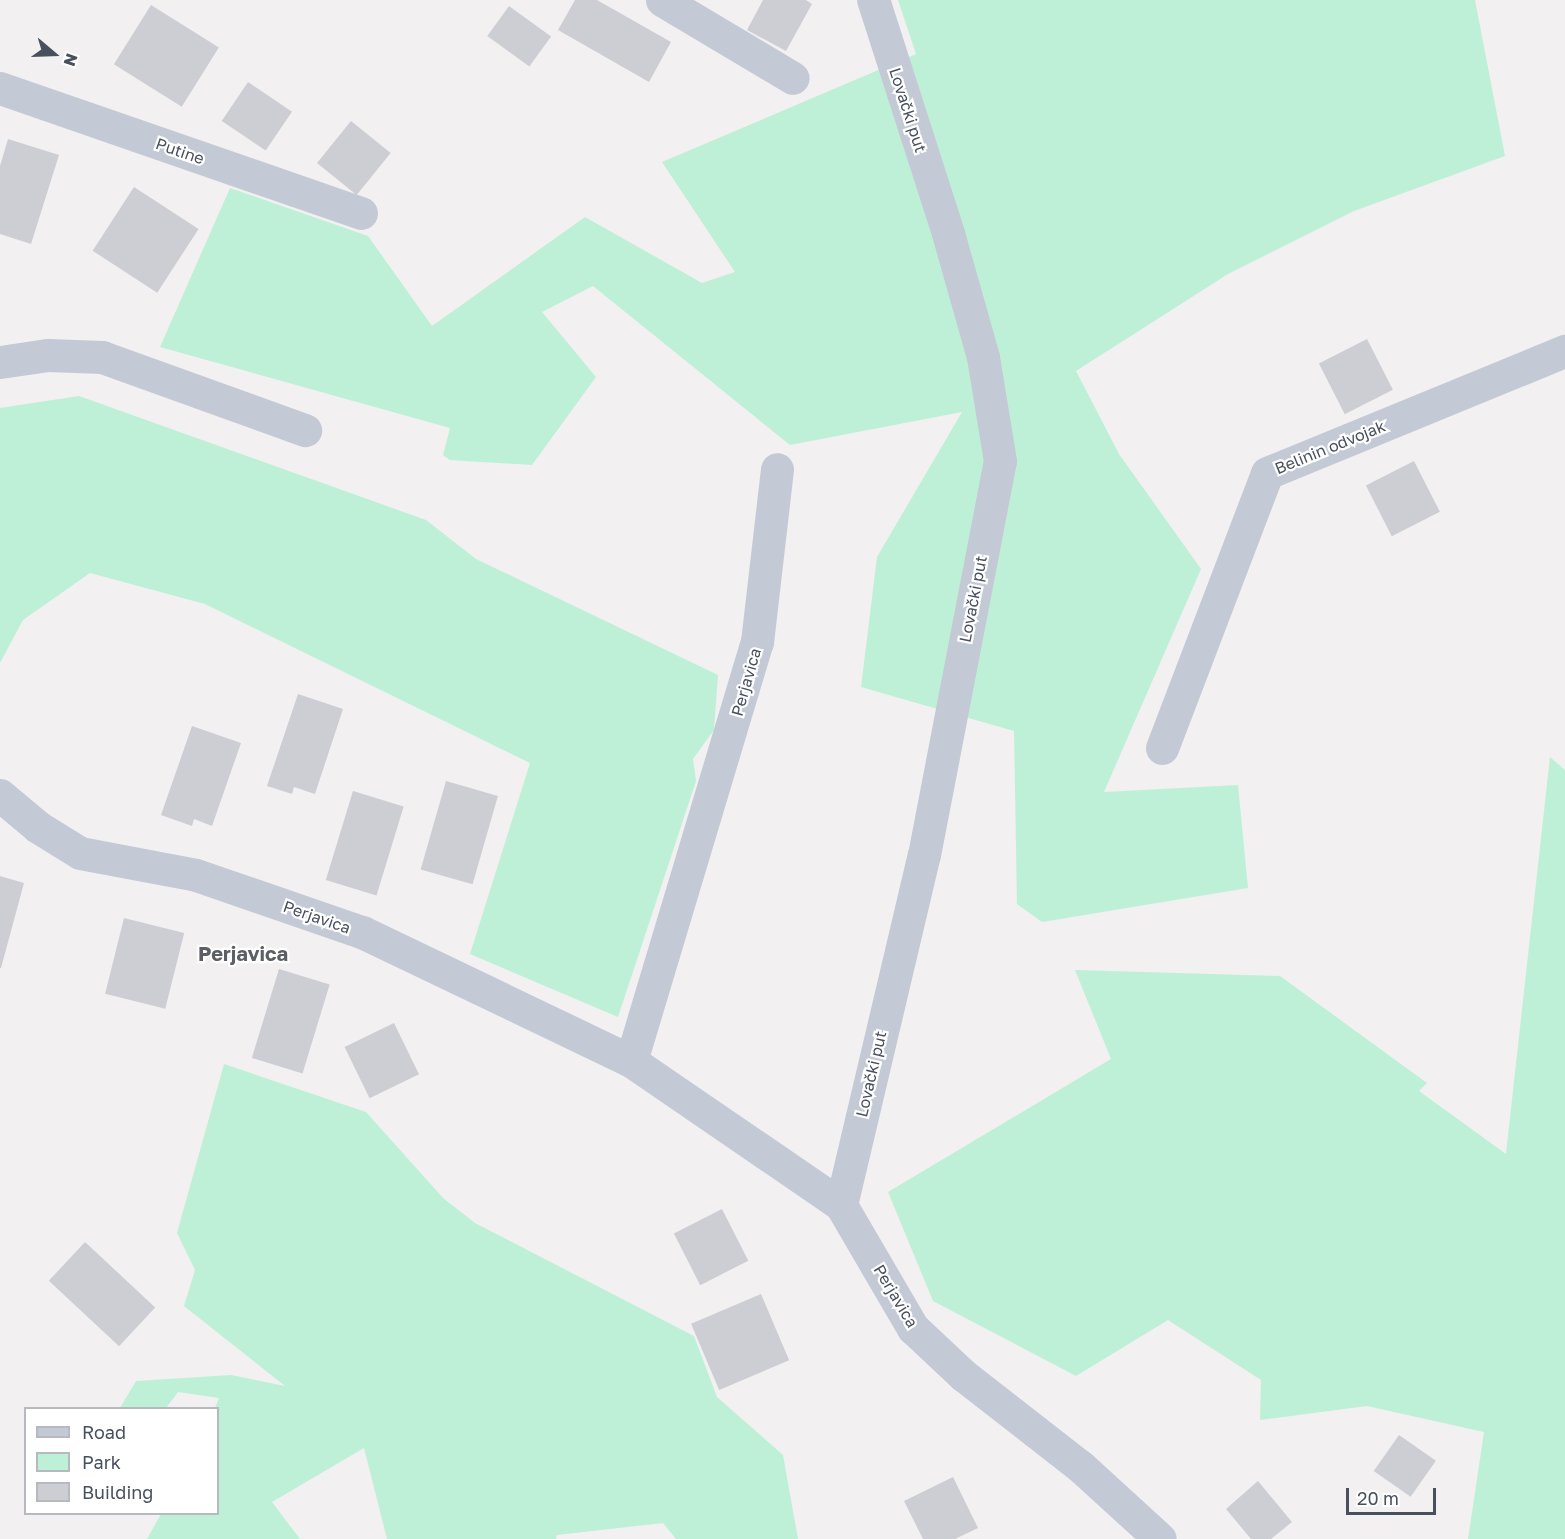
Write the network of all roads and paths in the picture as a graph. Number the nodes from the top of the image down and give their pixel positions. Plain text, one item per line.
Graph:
1 (662, 0) edge
2 (873, 0) edge
3 (793, 78) dead end
4 (0, 88) edge
5 (361, 213) dead end
6 (1565, 351) edge
7 (0, 362) edge
8 (305, 430) dead end
9 (777, 469) dead end
10 (1162, 748) dead end
11 (0, 795) edge
12 (631, 1061) junction
13 (841, 1205) junction
14 (1160, 1539) edge

1 - 3 street
2 - 13 street, Lovački put
4 - 5 street, Putine
6 - 10 street, Belinin odvojak
7 - 8 street
9 - 12 street, Perjavica
11 - 12 street, Perjavica
12 - 13 street, Perjavica
13 - 14 street, Perjavica

